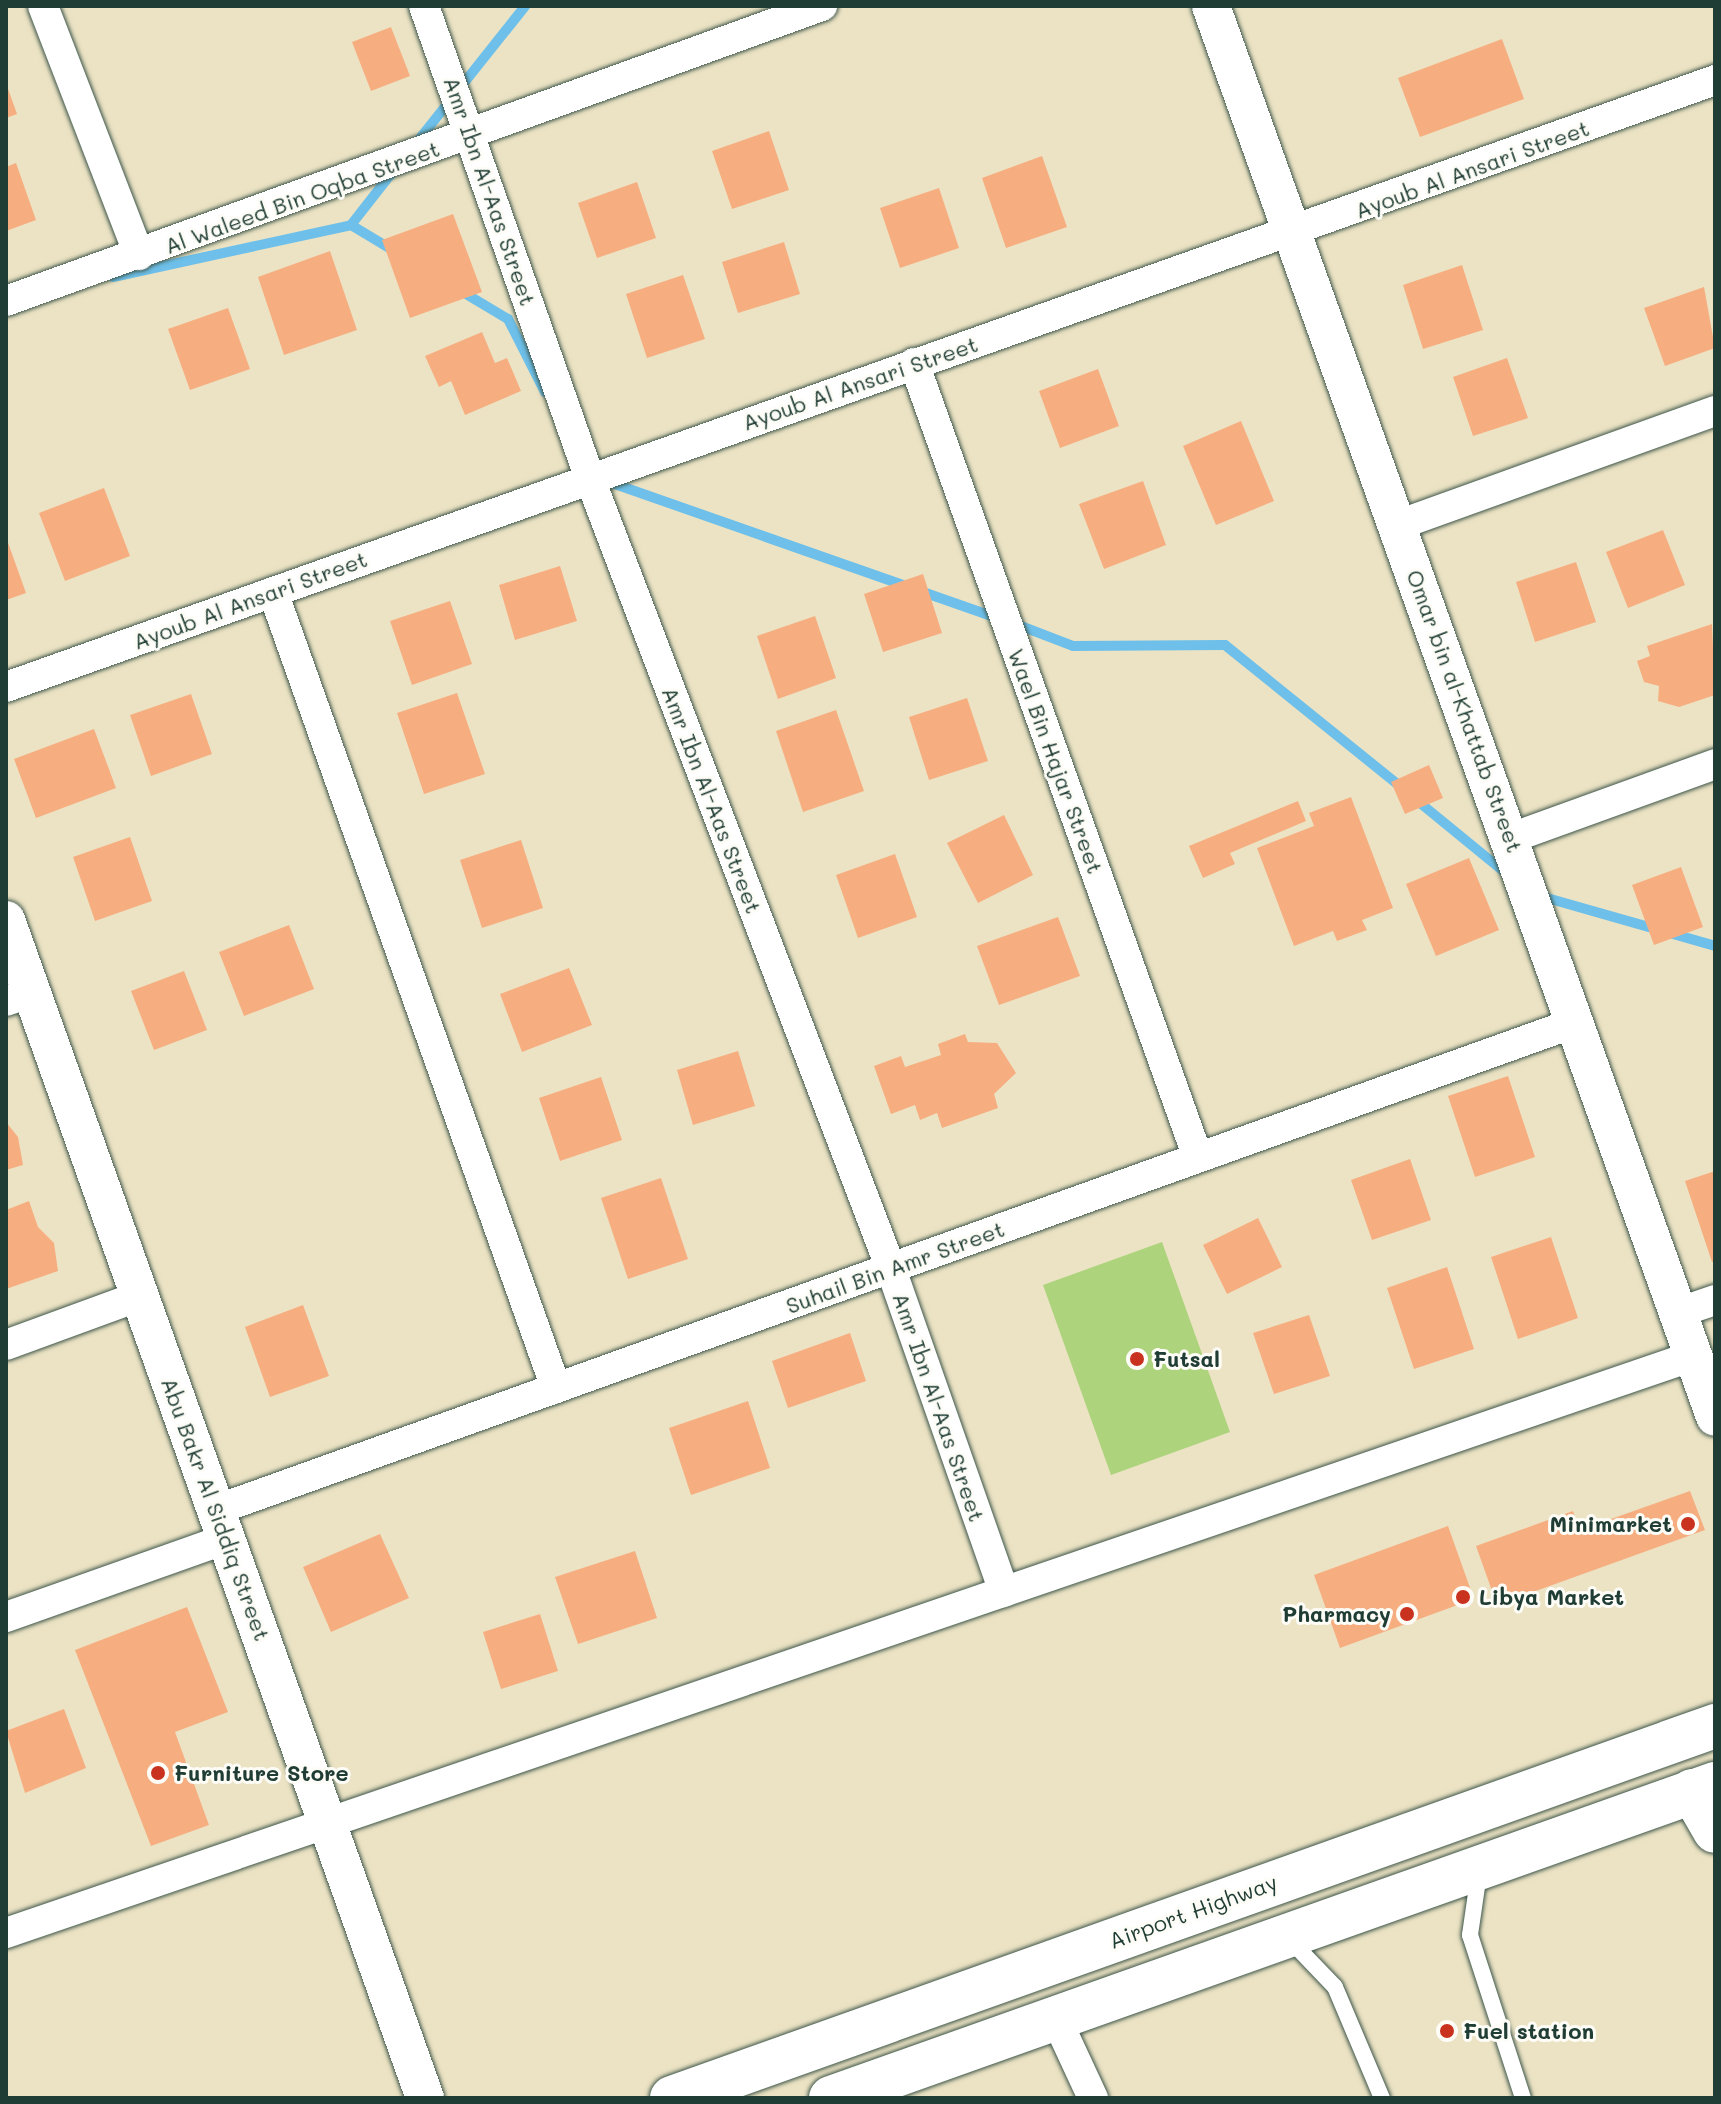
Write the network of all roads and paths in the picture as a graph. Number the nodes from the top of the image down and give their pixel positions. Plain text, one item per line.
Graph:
1 (43, 6) edge
2 (424, 6) edge
3 (820, 6) edge
4 (1211, 6) edge
5 (1715, 80) edge
6 (472, 136) junction
7 (1291, 235) junction
8 (139, 255) junction
9 (6, 301) edge
10 (914, 363) junction
11 (1715, 411) edge
12 (590, 479) junction
13 (1398, 525) junction
14 (273, 592) junction
15 (6, 687) edge
16 (1715, 764) edge
17 (1511, 838) junction
18 (6, 920) edge
19 (19, 997) edge
20 (1574, 1023) junction
21 (1198, 1158) junction
22 (891, 1269) junction
23 (140, 1296) junction
24 (1715, 1300) edge
25 (1677, 1313) junction
26 (6, 1345) edge
27 (1693, 1356) junction
28 (556, 1388) junction
29 (1715, 1417) edge
30 (221, 1525) junction
31 (1004, 1592) junction
32 (6, 1617) edge
33 (1715, 1726) edge
34 (1704, 1787) edge
35 (327, 1823) junction
36 (1715, 1831) edge
37 (1481, 1862) junction
38 (1282, 1932) junction
39 (6, 1933) edge
40 (1054, 2014) junction
41 (425, 2098) edge
42 (672, 2098) edge
43 (831, 2098) edge
44 (1093, 2098) edge
45 (1382, 2098) edge
46 (1523, 2098) edge

1 - 8 street
2 - 6 street, Amr Ibn Al-Aas Street
3 - 6 street, Al Waleed Bin Oqba Street
4 - 7 street, Omar bin al-Khattab Street
5 - 7 street, Ayoub Al Ansari Street
6 - 8 street, Al Waleed Bin Oqba Street
6 - 12 street, Amr Ibn Al-Aas Street
7 - 10 street, Ayoub Al Ansari Street
7 - 13 street, Omar bin al-Khattab Street
8 - 9 street, Al Waleed Bin Oqba Street
10 - 12 street, Ayoub Al Ansari Street
10 - 21 street, Wael Bin Hajar Street
11 - 13 street
12 - 14 street, Ayoub Al Ansari Street
12 - 22 street, Amr Ibn Al-Aas Street
13 - 17 street, Omar bin al-Khattab Street
14 - 15 street, Ayoub Al Ansari Street
14 - 28 street
16 - 17 street
17 - 20 street, Omar bin al-Khattab Street
18 - 19 street, Abu Bakr Al Siddiq Street
19 - 23 street, Abu Bakr Al Siddiq Street
20 - 21 street, Suhail Bin Amr Street
20 - 25 street, Omar bin al-Khattab Street
21 - 22 street, Suhail Bin Amr Street
22 - 28 street, Suhail Bin Amr Street
22 - 31 street, Amr Ibn Al-Aas Street
23 - 26 street
23 - 30 street, Abu Bakr Al Siddiq Street
24 - 25 street
25 - 27 street, Omar bin al-Khattab Street
27 - 29 street, Omar bin al-Khattab Street
27 - 31 street
28 - 30 street, Suhail Bin Amr Street
30 - 32 street, Suhail Bin Amr Street
30 - 35 street, Abu Bakr Al Siddiq Street
31 - 35 street
33 - 42 main road, Airport Highway
34 - 36 main road
34 - 37 main road
35 - 39 street
35 - 41 street, Abu Bakr Al Siddiq Street
37 - 38 main road
37 - 46 lane
38 - 40 main road
38 - 45 lane
40 - 43 main road
40 - 44 street

